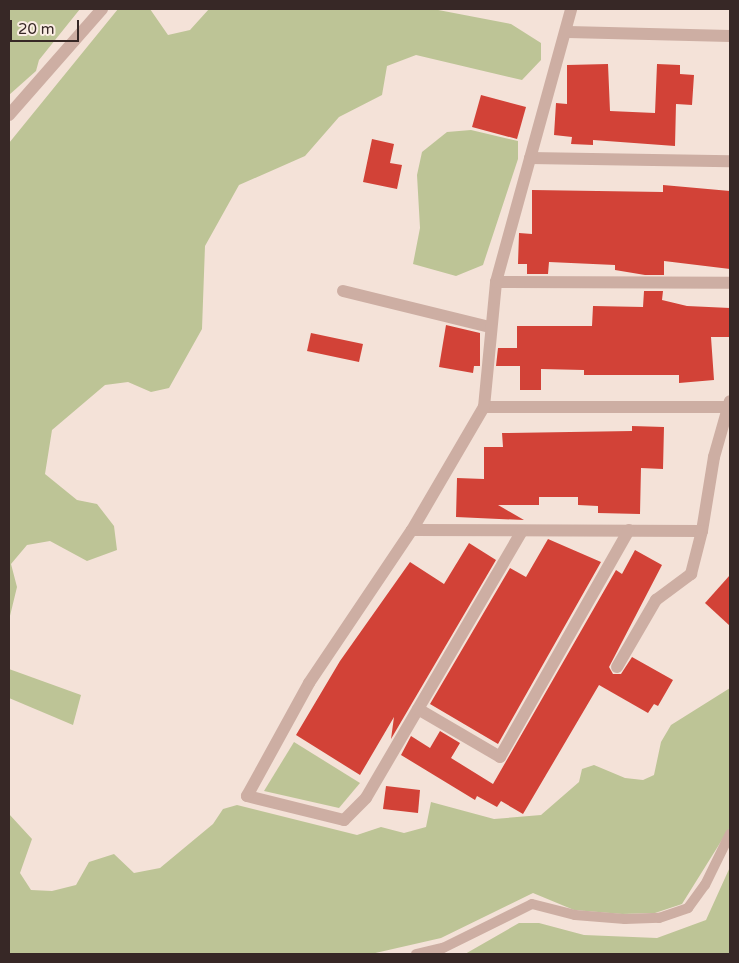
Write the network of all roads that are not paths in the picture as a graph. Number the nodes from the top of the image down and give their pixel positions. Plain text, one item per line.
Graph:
1 (102, 9) edge
2 (571, 9) edge
3 (568, 32) junction
4 (730, 36) edge
5 (9, 115) edge
6 (530, 158) junction
7 (730, 161) edge
8 (496, 282) junction
9 (730, 283) edge
10 (343, 290) dead end
11 (490, 327) junction
12 (729, 404) edge
13 (484, 407) junction
14 (412, 530) junction
15 (629, 530) junction
16 (522, 531) junction
17 (702, 531) junction
18 (617, 667) dead end
19 (418, 709) junction
20 (730, 834) edge
21 (416, 954) edge

1 - 5 street
2 - 3 street
3 - 4 street
3 - 6 street
6 - 7 street
6 - 8 street
8 - 9 street
8 - 11 street
10 - 11 street
11 - 13 street
12 - 13 street
12 - 17 street
13 - 14 street
14 - 16 street
14 - 19 street
15 - 16 street
15 - 17 street
15 - 19 street
16 - 19 street
17 - 18 street
20 - 21 lane

